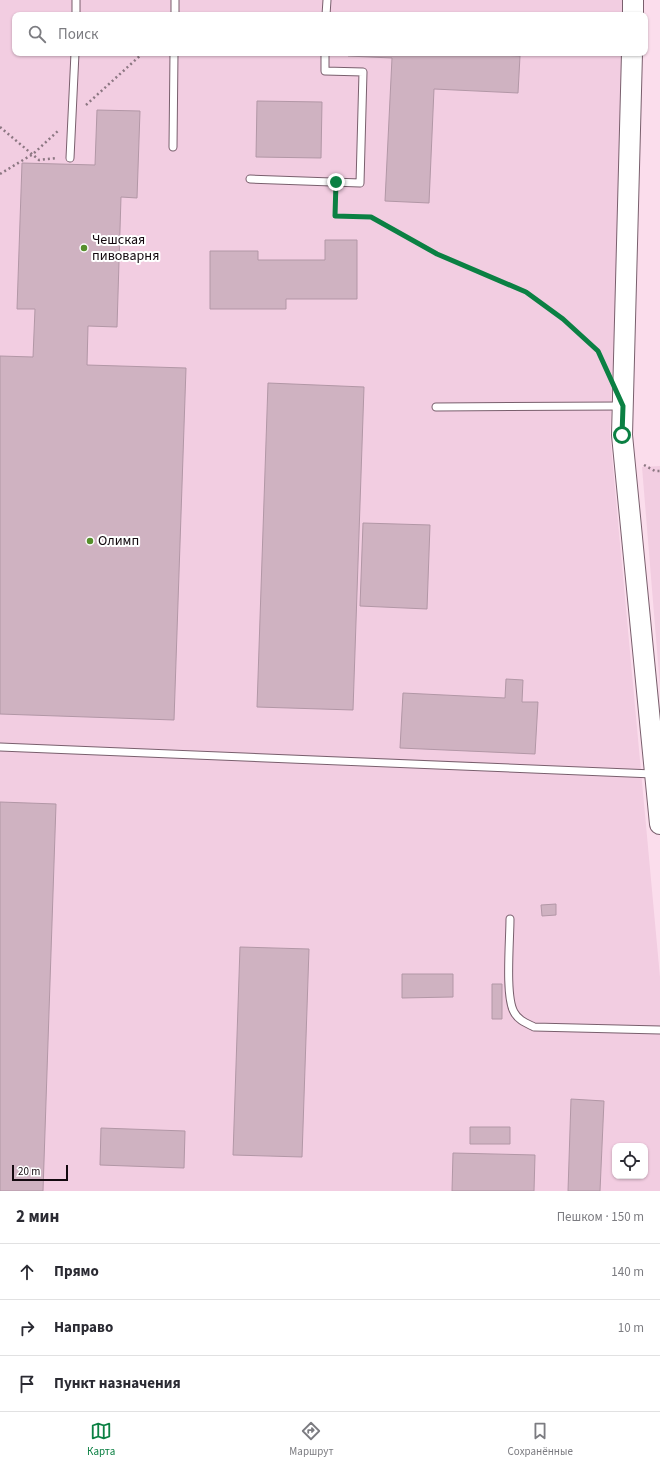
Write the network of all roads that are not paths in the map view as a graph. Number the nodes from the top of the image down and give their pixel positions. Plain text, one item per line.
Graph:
1 (76, 0) edge
2 (175, 0) edge
3 (327, 0) edge
4 (633, 0) edge
5 (76, 12) edge
6 (175, 12) edge
7 (326, 12) edge
8 (633, 12) edge
9 (75, 56) edge
10 (174, 56) edge
11 (325, 56) edge
12 (632, 56) edge
13 (173, 147) dead end
14 (70, 158) road end
15 (250, 179) dead end
16 (623, 406) junction
17 (436, 407) dead end
18 (0, 746) edge
19 (655, 774) junction
20 (660, 824) edge
21 (510, 919) dead end
22 (660, 1030) edge

1 - 5 lane
2 - 6 lane
3 - 7 lane
4 - 8 street
9 - 14 lane
10 - 13 lane
11 - 15 lane
12 - 16 street
16 - 17 lane
16 - 19 street
18 - 19 lane
19 - 20 street
21 - 22 lane

